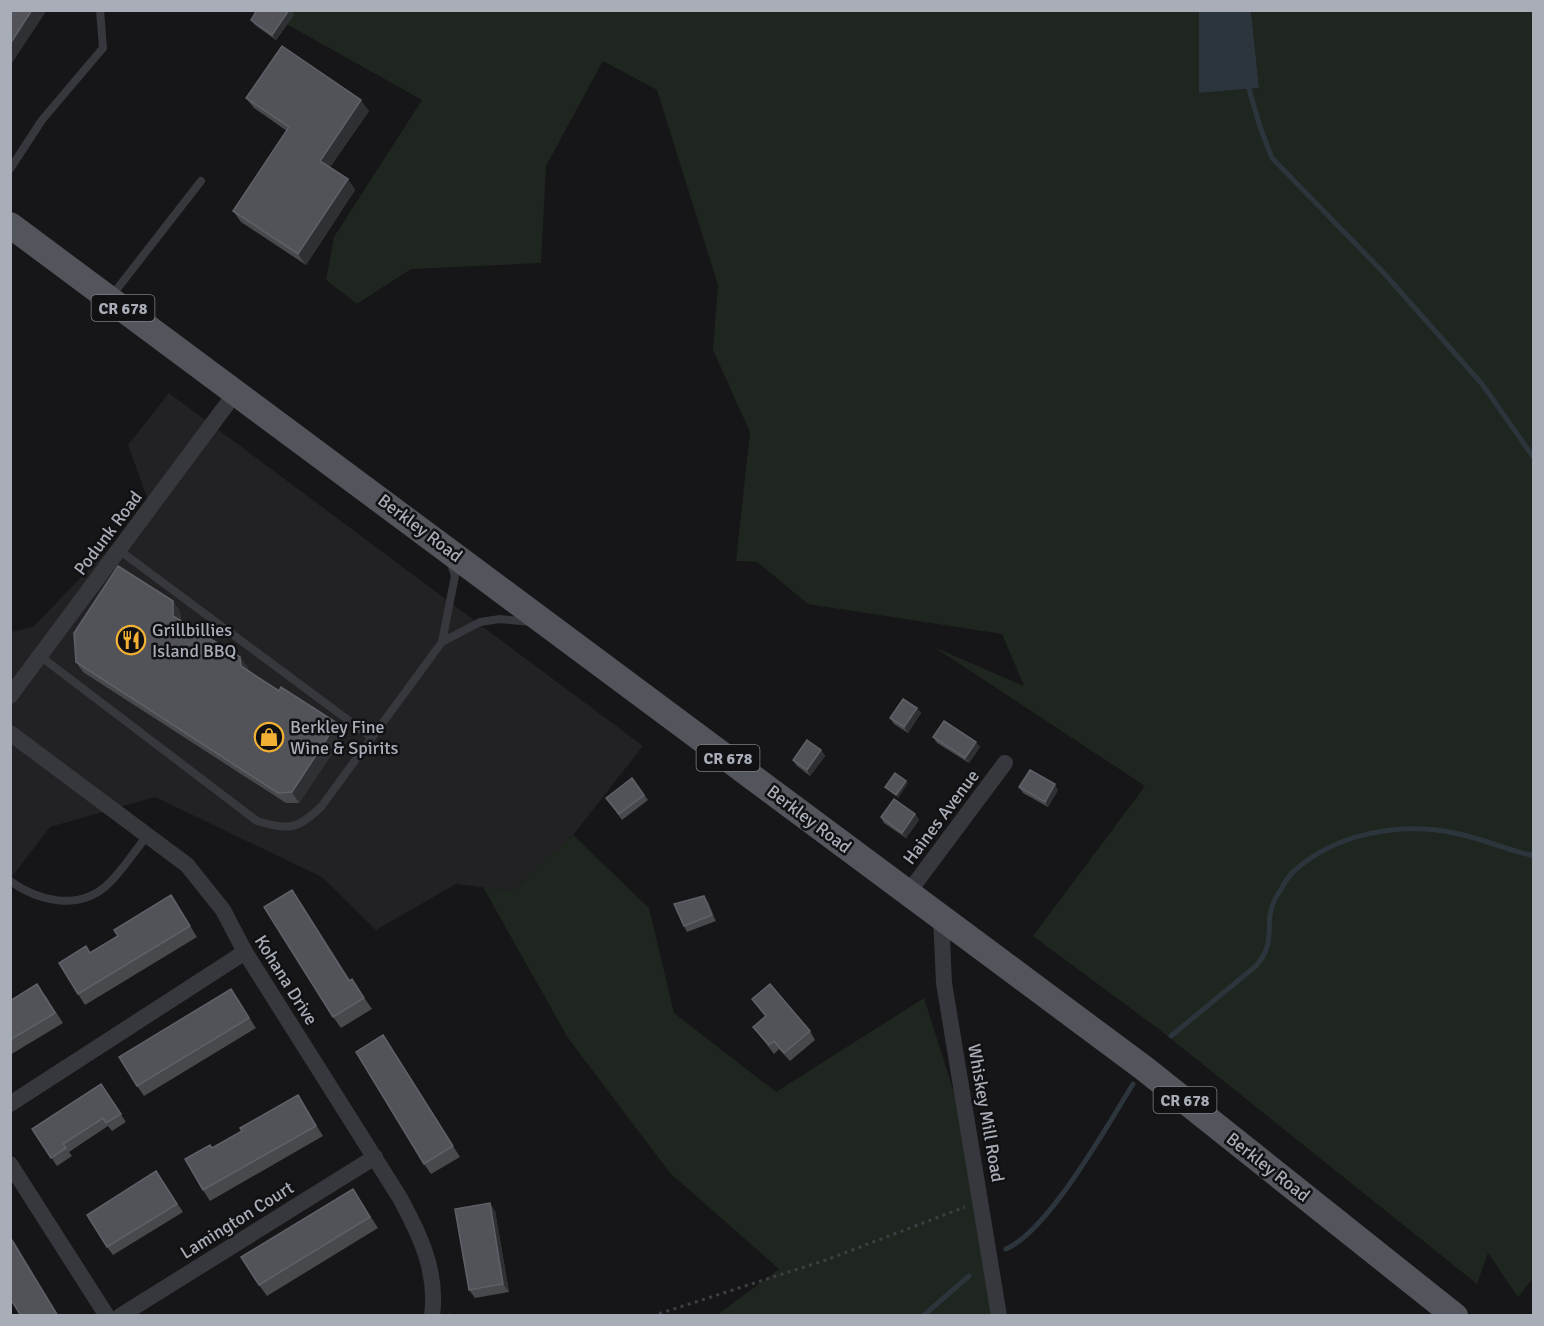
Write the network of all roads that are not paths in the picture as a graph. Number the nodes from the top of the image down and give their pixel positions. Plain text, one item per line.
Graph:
1 (100, 10) edge
2 (10, 170) edge
3 (201, 181) dead end
4 (10, 225) edge
5 (110, 298) junction
6 (236, 392) junction
7 (445, 547) junction
8 (119, 550) junction
9 (548, 624) junction
10 (442, 642) junction
11 (40, 656) junction
12 (10, 696) edge
13 (10, 733) edge
14 (371, 737) junction
15 (1005, 763) dead end
16 (148, 835) junction
17 (10, 880) edge
18 (908, 893) junction
19 (941, 917) junction
20 (245, 952) junction
21 (10, 1104) edge
22 (375, 1157) junction
23 (10, 1164) edge
24 (107, 1316) edge
25 (120, 1316) edge
26 (432, 1316) edge
27 (999, 1316) edge
28 (1455, 1316) edge

1 - 2 lane
3 - 5 lane
4 - 5 main road, Berkley Road / CR 678
5 - 6 main road, Berkley Road / CR 678
6 - 7 main road, Berkley Road / CR 678
6 - 8 street, Podunk Road
7 - 9 main road, Berkley Road / CR 678
7 - 10 lane
8 - 11 street, Podunk Road
8 - 14 lane
9 - 10 lane
9 - 18 main road, Berkley Road / CR 678
10 - 14 lane
11 - 12 street, Podunk Road
11 - 14 lane
13 - 16 street, Kohana Drive
15 - 18 street, Haines Avenue
16 - 17 lane
16 - 20 street, Kohana Drive
18 - 19 main road, Berkley Road / CR 678
19 - 27 street, Whiskey Mill Road
19 - 28 main road, Berkley Road / CR 678
20 - 21 street
20 - 22 street, Kohana Drive
22 - 25 street, Lamington Court
22 - 26 street, Kohana Drive
23 - 24 street

